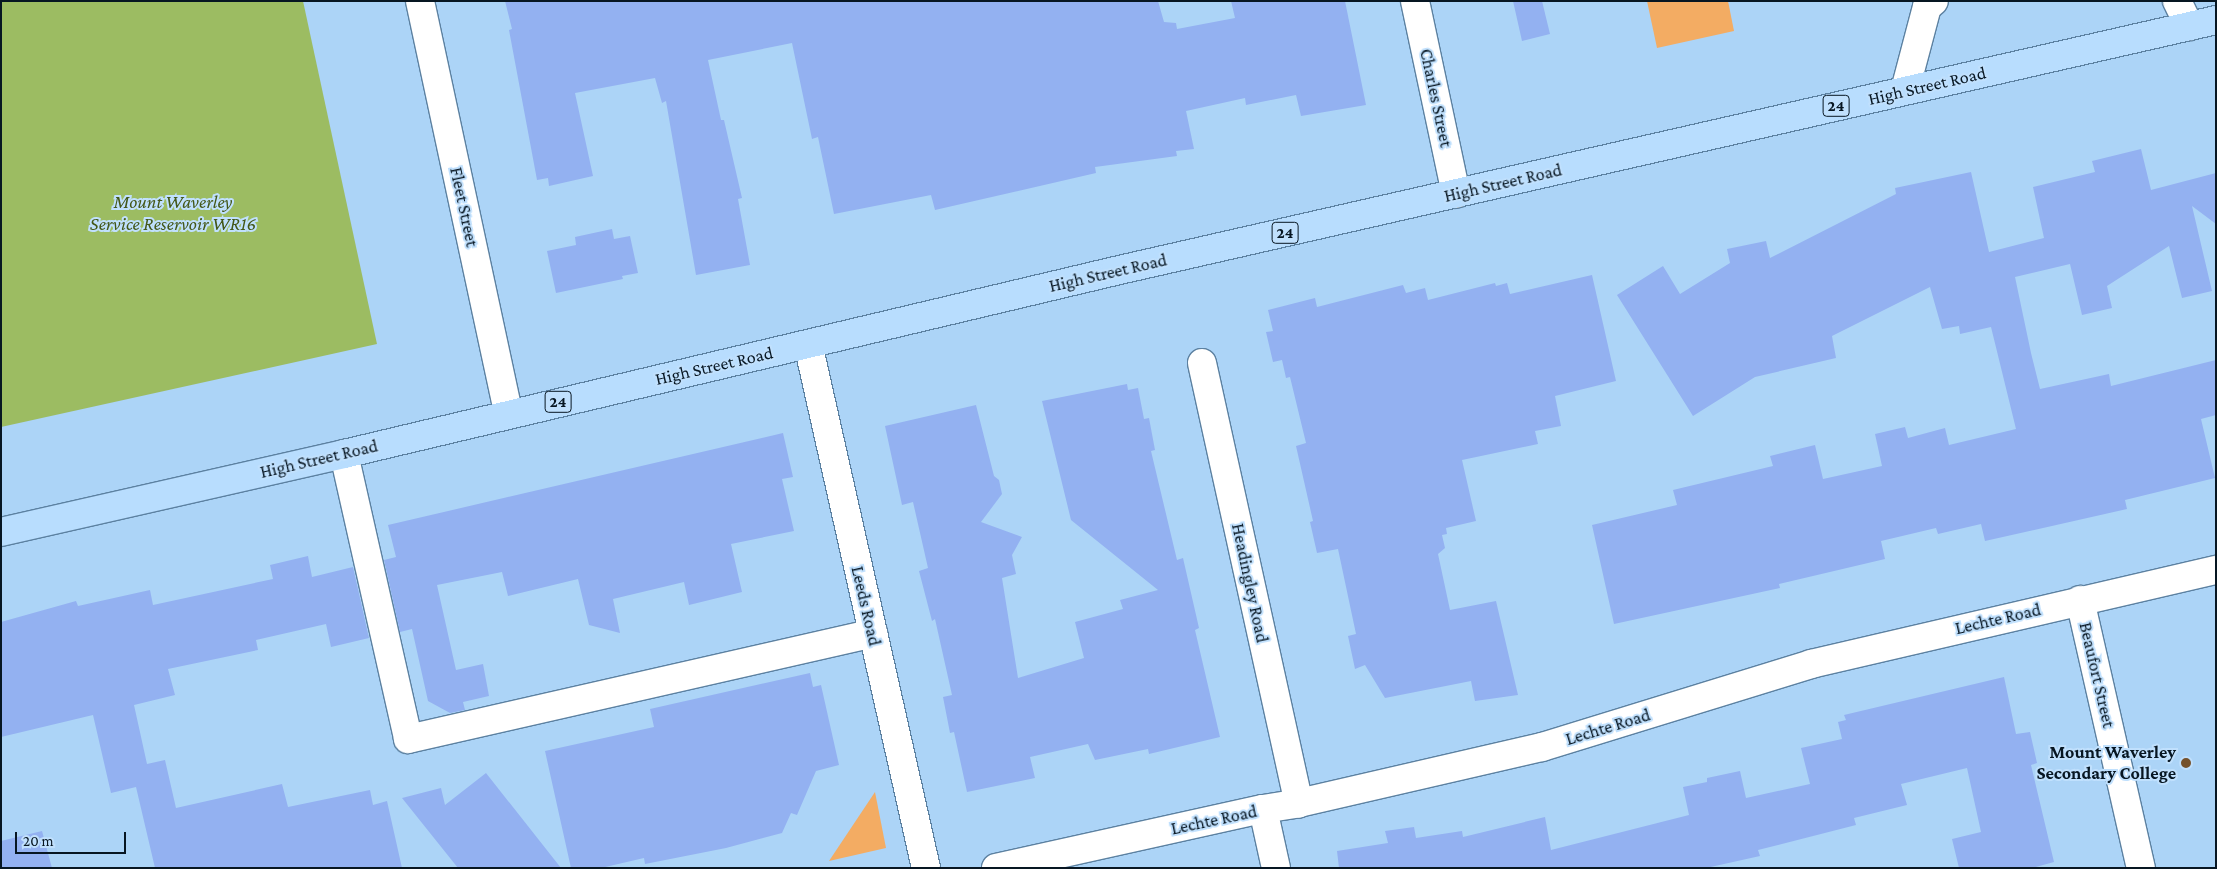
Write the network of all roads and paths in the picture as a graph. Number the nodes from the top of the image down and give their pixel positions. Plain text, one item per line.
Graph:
1 (420, 1) edge
2 (1415, 1) edge
3 (1934, 1) edge
4 (2177, 1) edge
5 (2216, 20) edge
6 (2189, 26) junction
7 (1905, 90) junction
8 (1456, 194) junction
9 (808, 344) junction
10 (1202, 363) dead end
11 (508, 413) junction
12 (344, 454) junction
13 (1, 532) edge
14 (2216, 570) edge
15 (2080, 600) junction
16 (873, 633) junction
17 (1299, 803) junction
18 (1263, 809) junction
19 (926, 868) edge
20 (996, 868) edge
21 (1276, 868) edge
22 (2140, 868) edge

1 - 11 street, Fleet Street
2 - 8 street, Charles Street
3 - 7 street
4 - 6 street
5 - 6 main road, High Street Road / 24
6 - 7 main road, High Street Road / 24
7 - 8 main road, High Street Road / 24
8 - 9 main road, High Street Road / 24
9 - 11 main road, High Street Road / 24
9 - 16 street, Leeds Road
10 - 17 street, Headingley Road
11 - 12 main road, High Street Road / 24
12 - 13 main road, High Street Road / 24
12 - 16 street
14 - 15 street, Lechte Road
15 - 17 street, Lechte Road
15 - 22 street, Beaufort Street
16 - 19 street, Leeds Road
17 - 18 street, Lechte Road
18 - 20 street, Lechte Road
18 - 21 street

